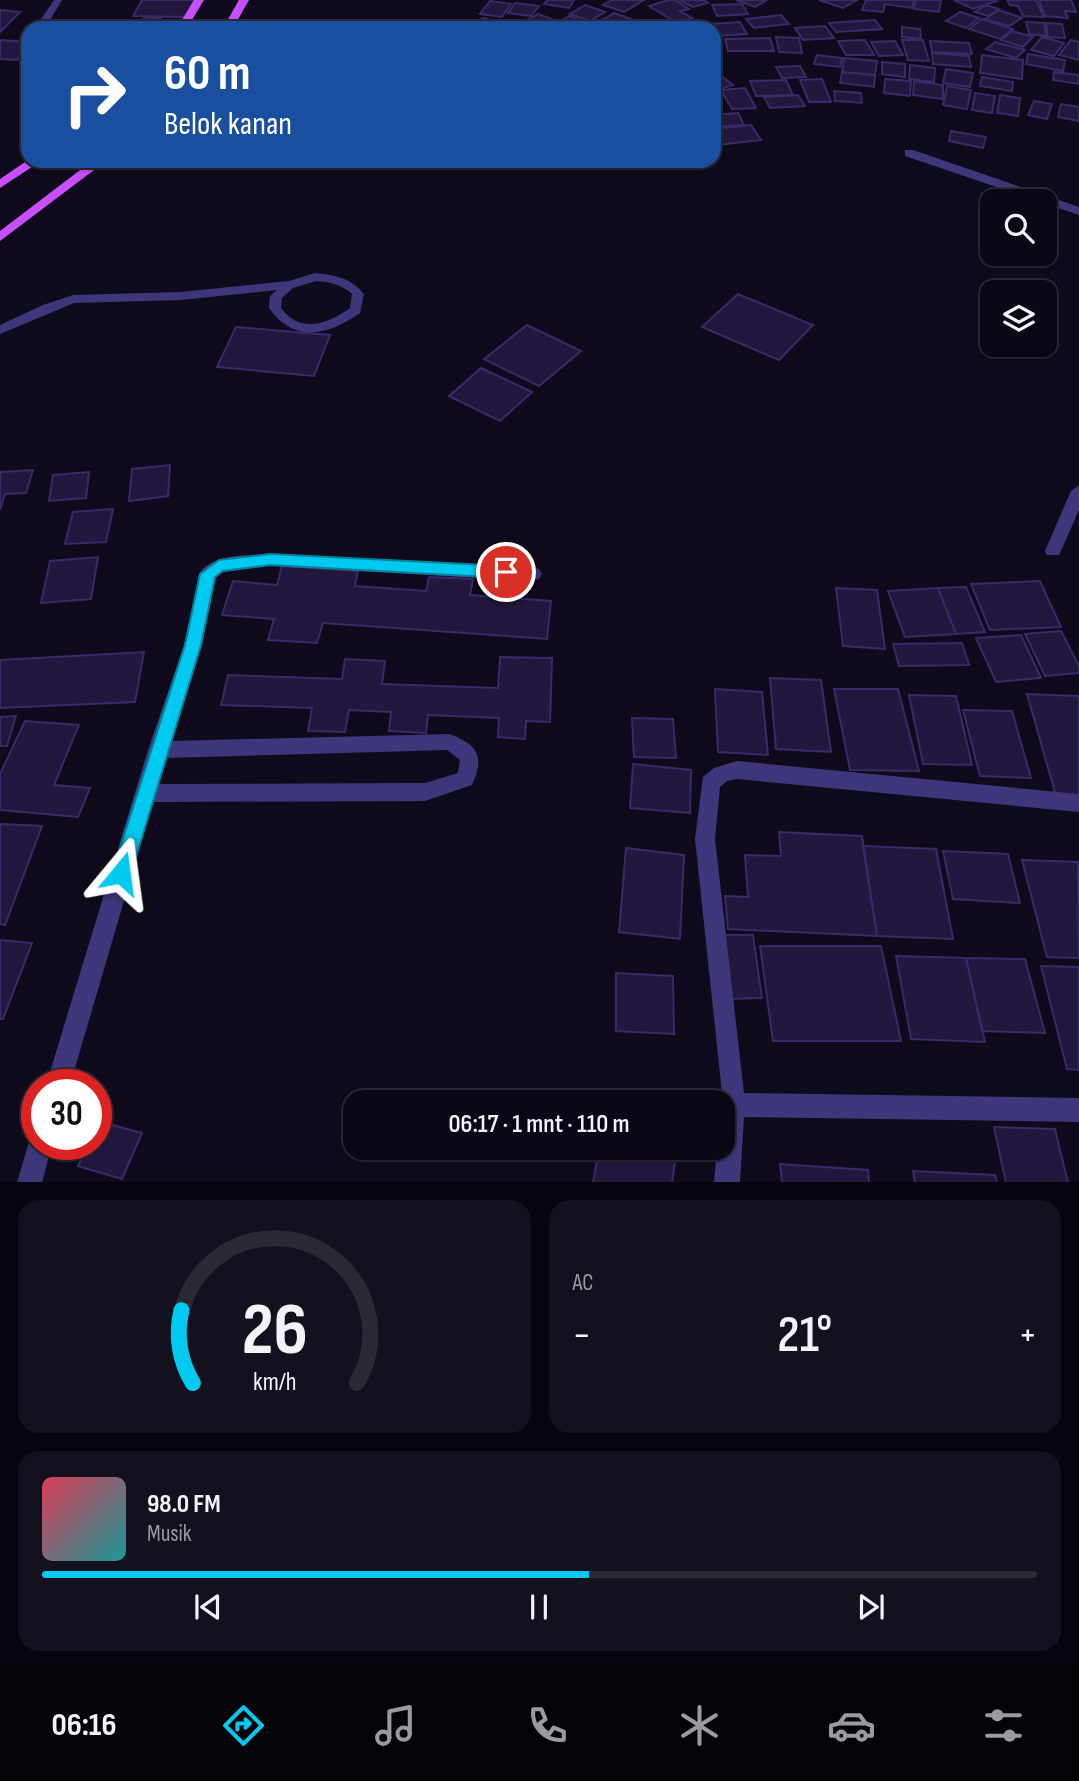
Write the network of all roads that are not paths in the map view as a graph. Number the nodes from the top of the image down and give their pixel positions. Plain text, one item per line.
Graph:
1 (58, 0) edge
2 (199, 0) edge
3 (244, 0) edge
4 (44, 21) edge
5 (186, 21) edge
6 (232, 21) edge
7 (909, 153) dead end
8 (24, 168) edge
9 (91, 168) edge
10 (0, 184) edge
11 (1079, 211) edge
12 (0, 237) edge
13 (288, 285) junction
14 (0, 330) edge
15 (1079, 491) edge
16 (1053, 551) dead end
17 (533, 574) dead end
18 (158, 750) junction
19 (145, 793) junction
20 (1079, 803) edge
21 (63, 1069) edge
22 (732, 1090) edge
23 (735, 1104) edge
24 (1079, 1110) edge
25 (35, 1160) edge
26 (729, 1160) edge
27 (29, 1182) edge
28 (727, 1182) edge

1 - 4 lane
2 - 5 main road
3 - 6 main road
7 - 11 street
8 - 10 main road
9 - 12 main road
13 - 13 lane
13 - 14 lane
15 - 16 street
17 - 18 street
18 - 19 street
18 - 19 street
19 - 21 street
20 - 22 street
23 - 24 street
25 - 27 street
26 - 28 street

